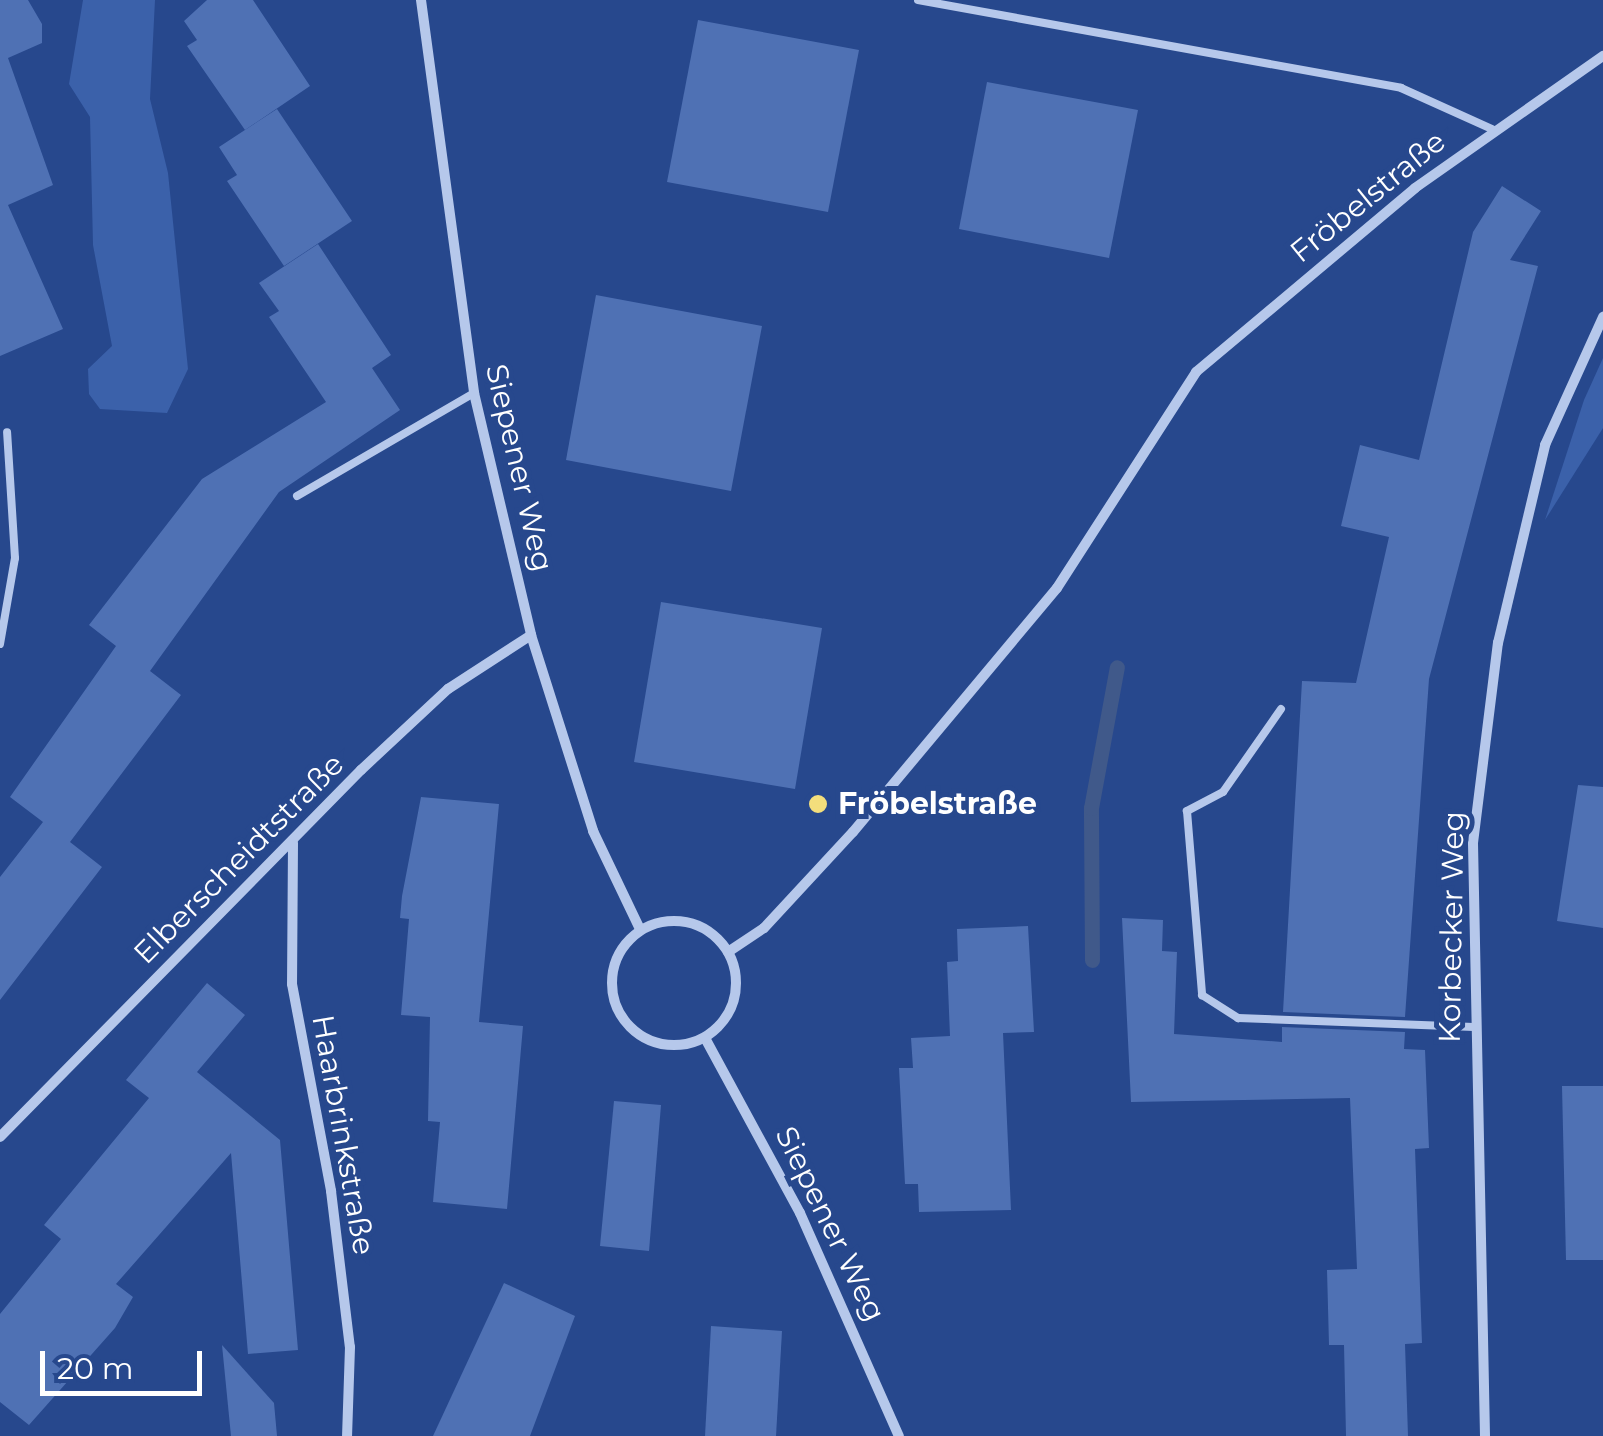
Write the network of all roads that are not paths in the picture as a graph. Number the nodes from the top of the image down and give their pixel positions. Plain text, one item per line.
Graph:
1 (421, 0) edge
2 (918, 0) edge
3 (1603, 56) edge
4 (1492, 130) junction
5 (1603, 317) edge
6 (474, 393) junction
7 (8, 432) dead end
8 (297, 496) dead end
9 (531, 635) junction
10 (0, 644) edge
11 (1281, 710) dead end
12 (292, 842) junction
13 (640, 929) junction
14 (728, 952) junction
15 (1474, 1027) junction
16 (705, 1038) junction
17 (0, 1137) edge
18 (346, 1436) edge
19 (899, 1436) edge
20 (1485, 1436) edge

1 - 6 street, Siepener Weg
2 - 4 lane
3 - 4 street, Fröbelstraße
4 - 14 street, Fröbelstraße
5 - 15 street, Korbecker Weg
6 - 8 lane
6 - 9 street, Siepener Weg
7 - 10 lane
9 - 12 street, Elberscheidtstraße
9 - 13 street, Siepener Weg
11 - 15 lane
12 - 17 street, Elberscheidtstraße
12 - 18 street, Haarbrinkstraße
13 - 14 street
13 - 16 street
14 - 16 street
15 - 20 street, Korbecker Weg
16 - 19 street, Siepener Weg

